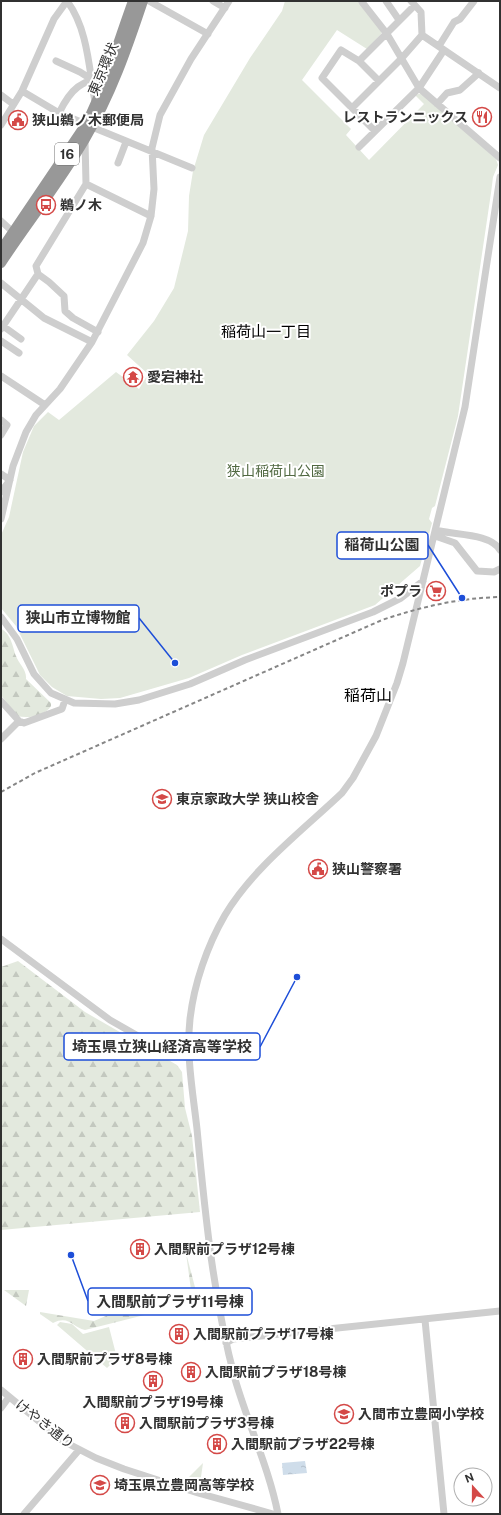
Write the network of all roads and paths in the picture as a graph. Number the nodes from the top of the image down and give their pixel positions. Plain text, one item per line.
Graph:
1 (67, 1) edge
2 (133, 1) edge
3 (143, 1) edge
4 (149, 1) edge
5 (213, 1) edge
6 (386, 1) edge
7 (474, 1) edge
8 (362, 2) edge
9 (412, 3) edge
10 (227, 4) edge
11 (400, 20) junction
12 (208, 34) junction
13 (387, 34) junction
14 (422, 35) junction
15 (442, 48) junction
16 (401, 59) junction
17 (56, 61) dead end
18 (359, 61) junction
19 (108, 73) junction
20 (479, 73) junction
21 (91, 79) junction
22 (379, 81) junction
23 (419, 88) junction
24 (500, 88) edge
25 (22, 91) junction
26 (1, 95) edge
27 (13, 104) junction
28 (96, 104) junction
29 (437, 104) junction
30 (352, 108) junction
31 (59, 113) junction
32 (1, 125) edge
33 (89, 125) junction
34 (375, 131) junction
35 (85, 140) junction
36 (126, 142) junction
37 (359, 147) dead end
38 (152, 152) junction
39 (500, 158) edge
40 (118, 164) dead end
41 (192, 168) dead end
42 (500, 177) edge
43 (86, 184) junction
44 (152, 216) junction
45 (1, 221) edge
46 (13, 232) junction
47 (1, 250) edge
48 (1, 263) edge
49 (38, 274) junction
50 (1, 283) edge
51 (21, 300) junction
52 (2, 327) edge
53 (98, 332) junction
54 (21, 339) dead end
55 (1, 341) edge
56 (92, 342) junction
57 (19, 353) dead end
58 (1, 376) edge
59 (45, 405) junction
60 (1, 420) edge
61 (1, 435) edge
62 (1, 474) edge
63 (10, 480) junction
64 (1, 492) edge
65 (1, 519) edge
66 (435, 533) junction
67 (500, 550) edge
68 (500, 568) edge
69 (423, 581) junction
70 (1, 617) edge
71 (65, 700) junction
72 (1, 701) edge
73 (19, 721) junction
74 (1, 738) edge
75 (1, 939) edge
76 (190, 1058) junction
77 (500, 1312) edge
78 (425, 1320) junction
79 (226, 1343) junction
80 (1, 1390) edge
81 (9, 1397) junction
82 (1, 1408) edge
83 (79, 1450) junction
84 (24, 1514) edge
85 (273, 1514) edge
86 (278, 1514) edge
87 (444, 1514) edge

1 - 21 street
1 - 25 street
2 - 19 highway, 東京環状 / 16
3 - 33 highway, 東京環状 / 16
4 - 12 street
5 - 10 street
6 - 11 street
7 - 15 street
8 - 13 street
9 - 11 street
9 - 14 street
10 - 12 street
11 - 13 street
12 - 38 street
13 - 16 street
13 - 18 street
14 - 15 street
14 - 16 street
15 - 20 street
15 - 23 street
16 - 22 street
16 - 23 street
17 - 21 street
18 - 22 street
18 - 30 street
19 - 21 street
19 - 28 highway, 東京環状 / 16
20 - 24 street
20 - 29 street
21 - 28 street
21 - 31 street
22 - 30 street
23 - 29 street
23 - 34 street
25 - 27 street
25 - 31 street
26 - 27 street
27 - 32 street
28 - 33 highway, 東京環状 / 16
29 - 39 street
30 - 34 street
31 - 33 street
33 - 35 highway, 東京環状 / 16
33 - 36 street
33 - 46 highway, 東京環状 / 16
34 - 37 street
35 - 43 street
35 - 48 highway, 東京環状 / 16
36 - 38 street
36 - 40 street
38 - 41 street
38 - 44 street
42 - 66 street
43 - 44 street
43 - 49 street
44 - 53 street
45 - 46 street
46 - 47 highway, 東京環状 / 16
49 - 51 street
49 - 53 street
50 - 51 street
51 - 52 street
51 - 56 street
52 - 54 street
53 - 56 street
55 - 57 street
56 - 59 street
58 - 59 street
59 - 63 street
60 - 61 street
62 - 63 street
63 - 64 street
63 - 65 street
66 - 67 street
66 - 68 street
66 - 69 street
69 - 71 street
69 - 76 street
70 - 71 street
71 - 73 street
72 - 73 street
73 - 74 street
75 - 76 street
76 - 79 street
77 - 78 street
78 - 79 street
78 - 87 street
79 - 86 street
80 - 81 street, けやき通り
81 - 82 street
81 - 83 street, けやき通り
83 - 84 street
83 - 85 street, けやき通り

